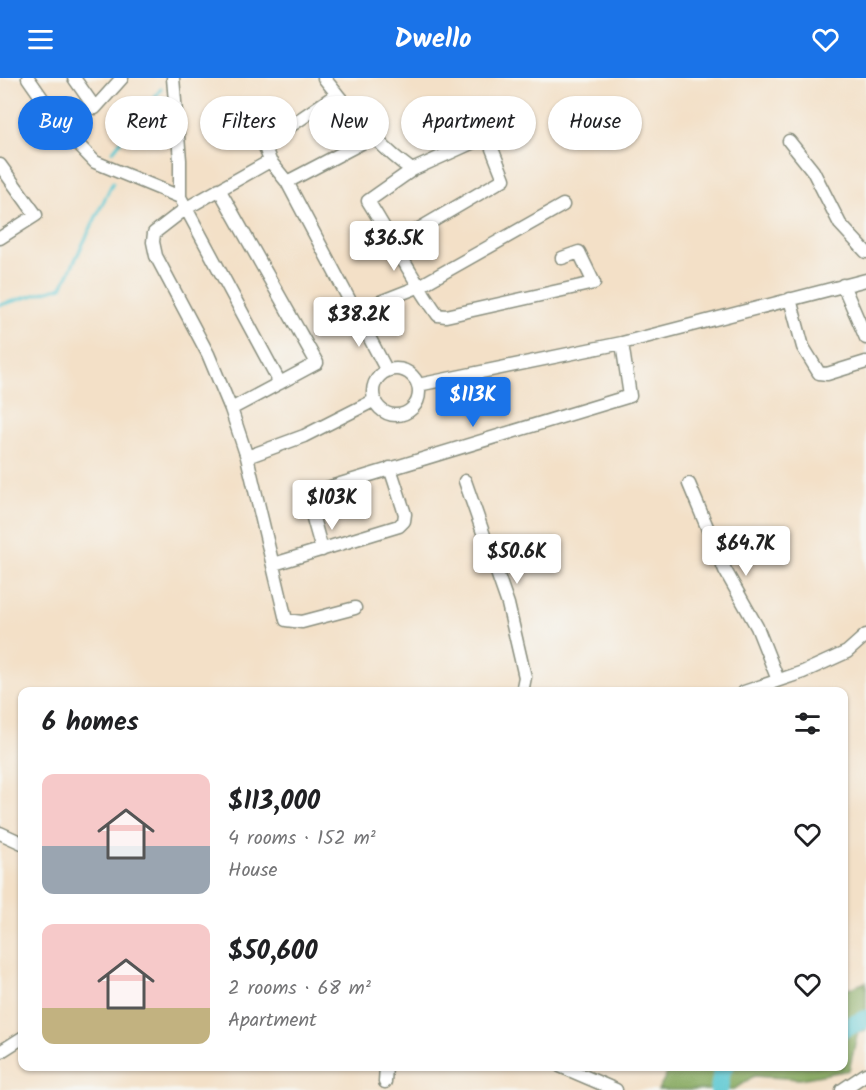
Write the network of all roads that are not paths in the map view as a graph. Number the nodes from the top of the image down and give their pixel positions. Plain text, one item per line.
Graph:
1 (28, 78) edge
2 (74, 78) edge
3 (122, 78) edge
4 (173, 78) edge
5 (324, 78) edge
6 (337, 94) joint
7 (789, 141) dead end
8 (348, 150) edge
9 (386, 150) edge
10 (270, 161) junction
11 (0, 165) edge
12 (412, 170) junction
13 (287, 182) junction
14 (219, 189) junction
15 (183, 203) junction
16 (562, 205) dead end
17 (1, 235) edge
18 (395, 243) junction
19 (866, 252) edge
20 (562, 258) dead end
21 (866, 280) edge
22 (843, 285) junction
23 (418, 287) junction
24 (790, 299) junction
25 (357, 311) junction
26 (866, 338) edge
27 (622, 343) junction
28 (866, 362) edge
29 (387, 371) junction
30 (280, 383) junction
31 (418, 385) junction
32 (375, 400) junction
33 (231, 409) junction
34 (247, 457) junction
35 (390, 468) junction
36 (465, 481) dead end
37 (689, 484) dead end
38 (322, 550) junction
39 (274, 564) junction
40 (355, 608) dead end
41 (866, 635) edge
42 (778, 680) junction
43 (523, 687) edge
44 (758, 687) edge
45 (0, 833) edge
46 (18, 841) edge
47 (18, 1041) edge
48 (0, 1052) edge
49 (386, 1071) edge
50 (572, 1071) edge
51 (866, 1074) edge
52 (385, 1082) dead end
53 (616, 1090) edge
54 (842, 1090) edge

1 - 15 street
2 - 3 street
4 - 15 street
5 - 6 street
6 - 10 street
7 - 19 street
8 - 13 street
9 - 12 street
10 - 13 street
10 - 14 street
11 - 17 street
12 - 18 street
12 - 18 street
13 - 25 street
14 - 15 street
14 - 30 street
15 - 30 street
15 - 33 street
16 - 23 street
18 - 23 street
20 - 23 street
21 - 22 street
22 - 24 street
22 - 26 street
23 - 25 street
24 - 27 street
24 - 28 street
25 - 29 street
27 - 31 street
27 - 35 street
29 - 31 street
29 - 32 street
30 - 33 street
31 - 32 street
32 - 34 street
33 - 34 street
34 - 39 street
35 - 38 street
35 - 38 street
36 - 43 street
37 - 42 street
38 - 39 street
39 - 40 street
41 - 42 street
42 - 44 street
45 - 46 street
47 - 48 street
49 - 52 street
50 - 53 street
51 - 54 street

